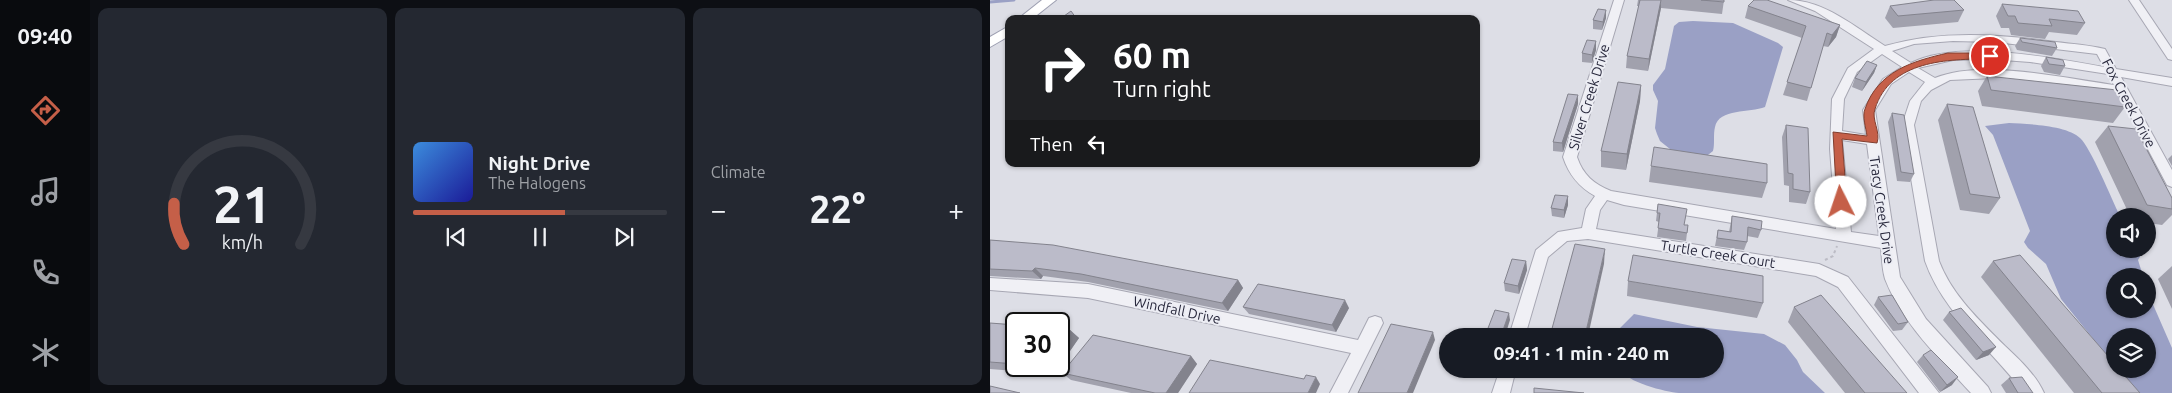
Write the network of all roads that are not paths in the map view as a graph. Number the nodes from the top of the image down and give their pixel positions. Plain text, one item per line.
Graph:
1 (1618, 0) edge
2 (1793, 0) edge
3 (2134, 0) edge
4 (1048, 1) edge
5 (1029, 15) edge
6 (1005, 33) edge
7 (990, 43) edge
8 (1884, 50) junction
9 (2172, 57) edge
10 (1909, 67) junction
11 (2111, 71) junction
12 (2172, 73) edge
13 (1933, 82) junction
14 (2172, 82) edge
15 (2122, 90) junction
16 (1836, 134) junction
17 (1873, 140) junction
18 (2172, 182) edge
19 (1604, 194) junction
20 (1588, 232) junction
21 (1841, 236) junction
22 (1886, 243) junction
23 (991, 286) edge
24 (1375, 324) dead end
25 (1519, 328) edge
26 (1361, 348) junction
27 (1505, 378) edge
28 (1340, 393) edge
29 (1500, 393) edge
30 (1930, 393) edge
31 (1982, 393) edge
32 (2035, 393) edge

1 - 19 street, Silver Creek Drive
2 - 8 street
3 - 9 street
4 - 5 main road
6 - 7 main road
8 - 10 street
8 - 11 street, Fox Creek Drive
8 - 16 street
10 - 11 street, Tracy Creek Drive
10 - 13 street
10 - 17 street, Tracy Creek Drive
11 - 12 street, Tracy Creek Drive
11 - 14 street, Tracy Creek Drive
11 - 15 street, Fox Creek Drive
13 - 15 street
13 - 32 street
15 - 18 street, Fox Creek Drive
16 - 17 street
16 - 21 street
17 - 22 street, Tracy Creek Drive
19 - 20 street
19 - 21 street, Silver Creek Drive
20 - 25 street, Turtle Creek Court
20 - 30 street, Turtle Creek Court
21 - 22 street, Silver Creek Drive
22 - 31 street, Tracy Creek Drive
23 - 26 street, Windfall Drive
24 - 26 street
26 - 28 street
27 - 29 street

